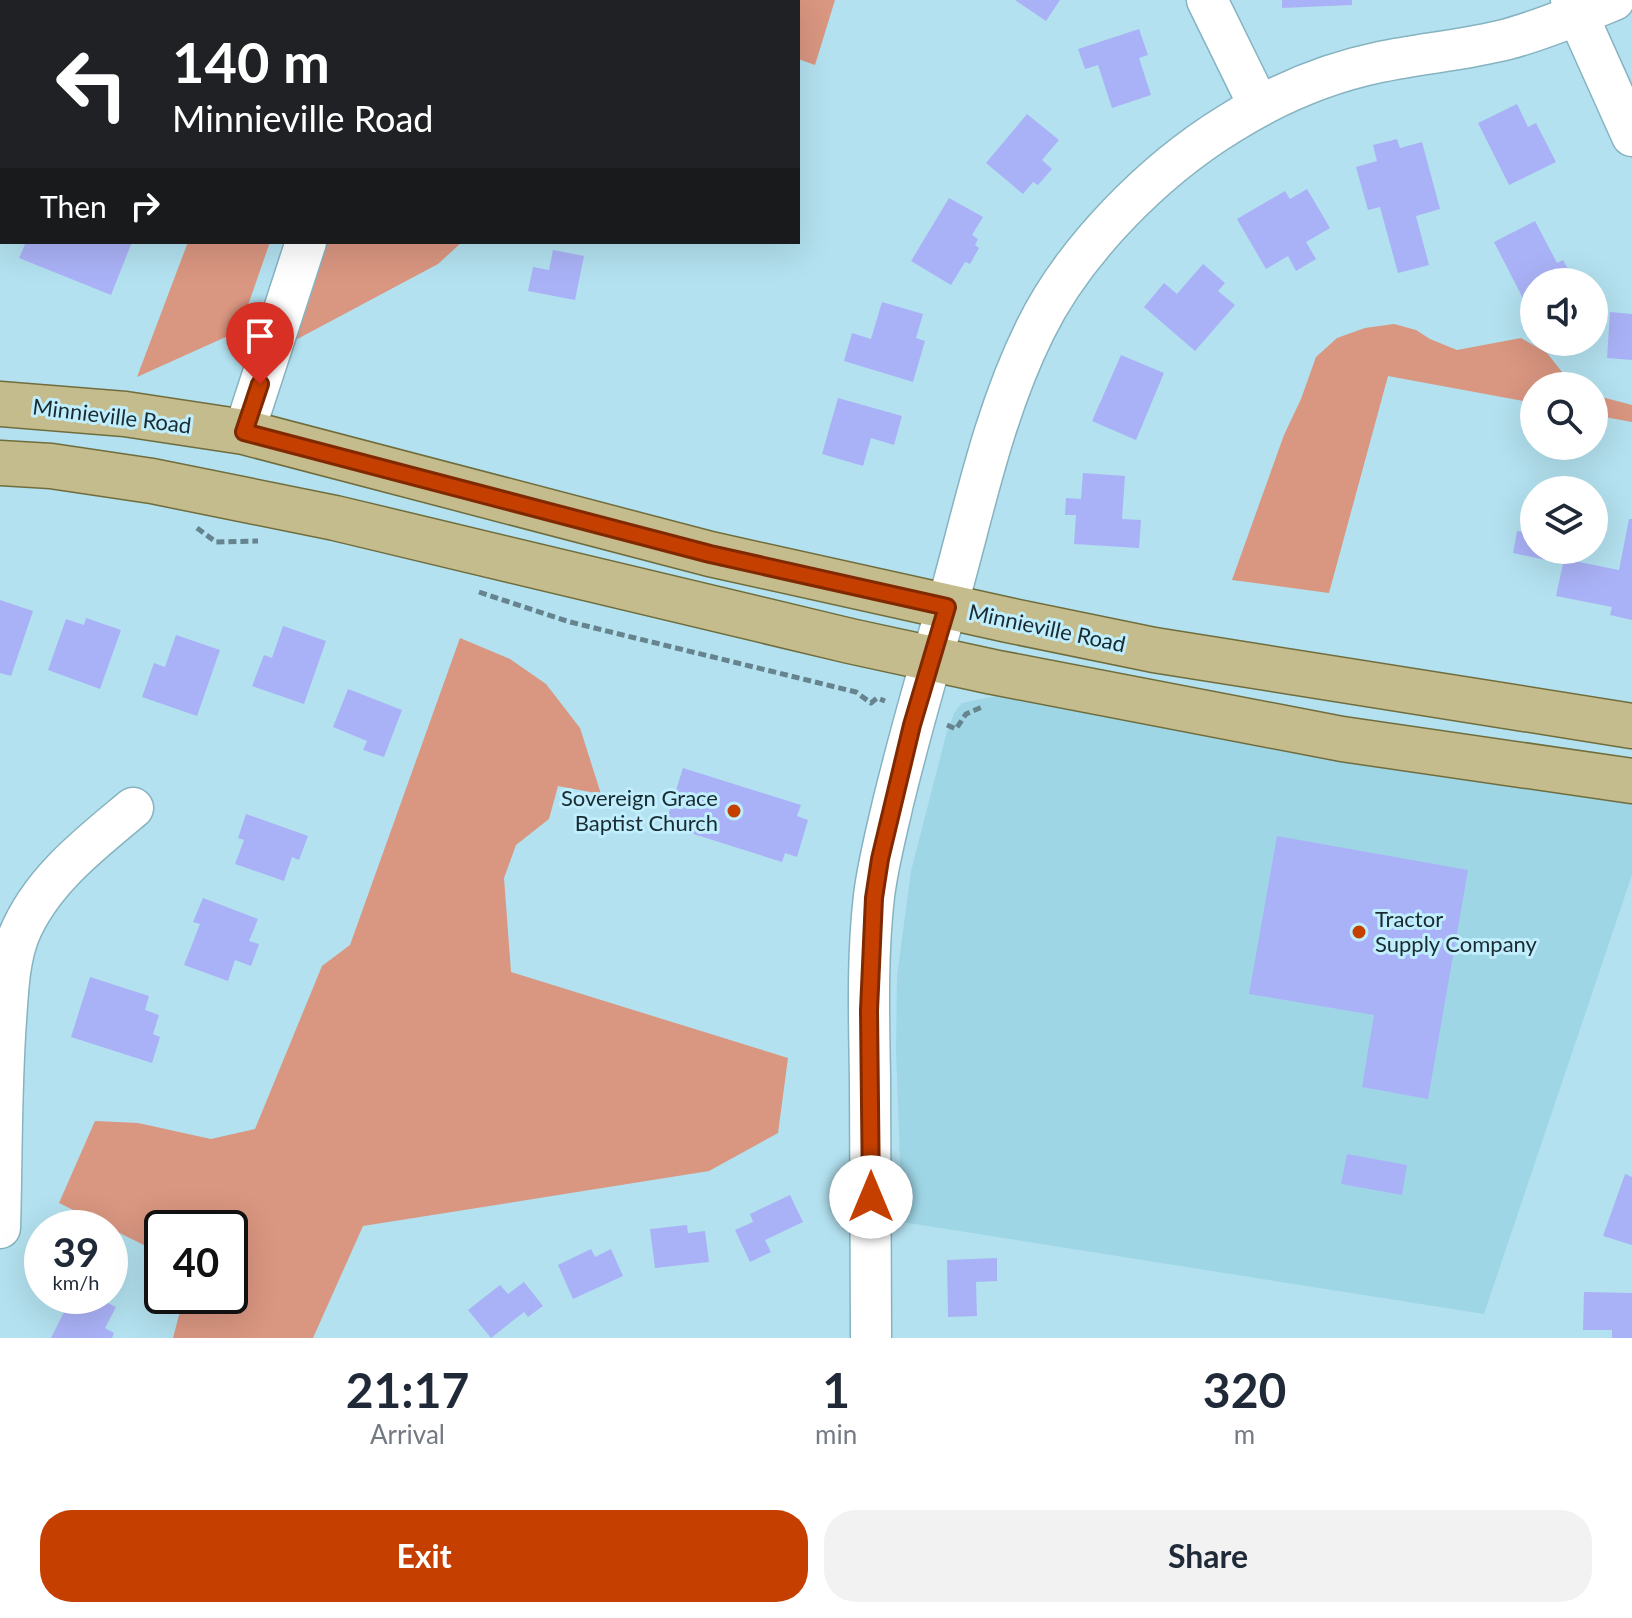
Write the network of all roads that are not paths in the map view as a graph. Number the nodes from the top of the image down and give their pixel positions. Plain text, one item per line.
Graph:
1 (1207, 0) edge
2 (1614, 0) edge
3 (1575, 7) edge
4 (1259, 106) junction
5 (1632, 136) edge
6 (305, 244) edge
7 (0, 404) edge
8 (244, 432) junction
9 (0, 463) edge
10 (947, 607) junction
11 (931, 657) junction
12 (1632, 726) edge
13 (1632, 781) edge
14 (133, 808) dead end
15 (0, 1228) edge
16 (871, 1338) edge

1 - 4 street
2 - 3 street
3 - 4 street
3 - 5 street
4 - 10 street
6 - 8 street
7 - 8 main road, Minnieville Road
8 - 10 main road, Minnieville Road
9 - 11 main road
10 - 11 street
10 - 12 main road, Minnieville Road
11 - 13 main road
11 - 16 street
14 - 15 street

